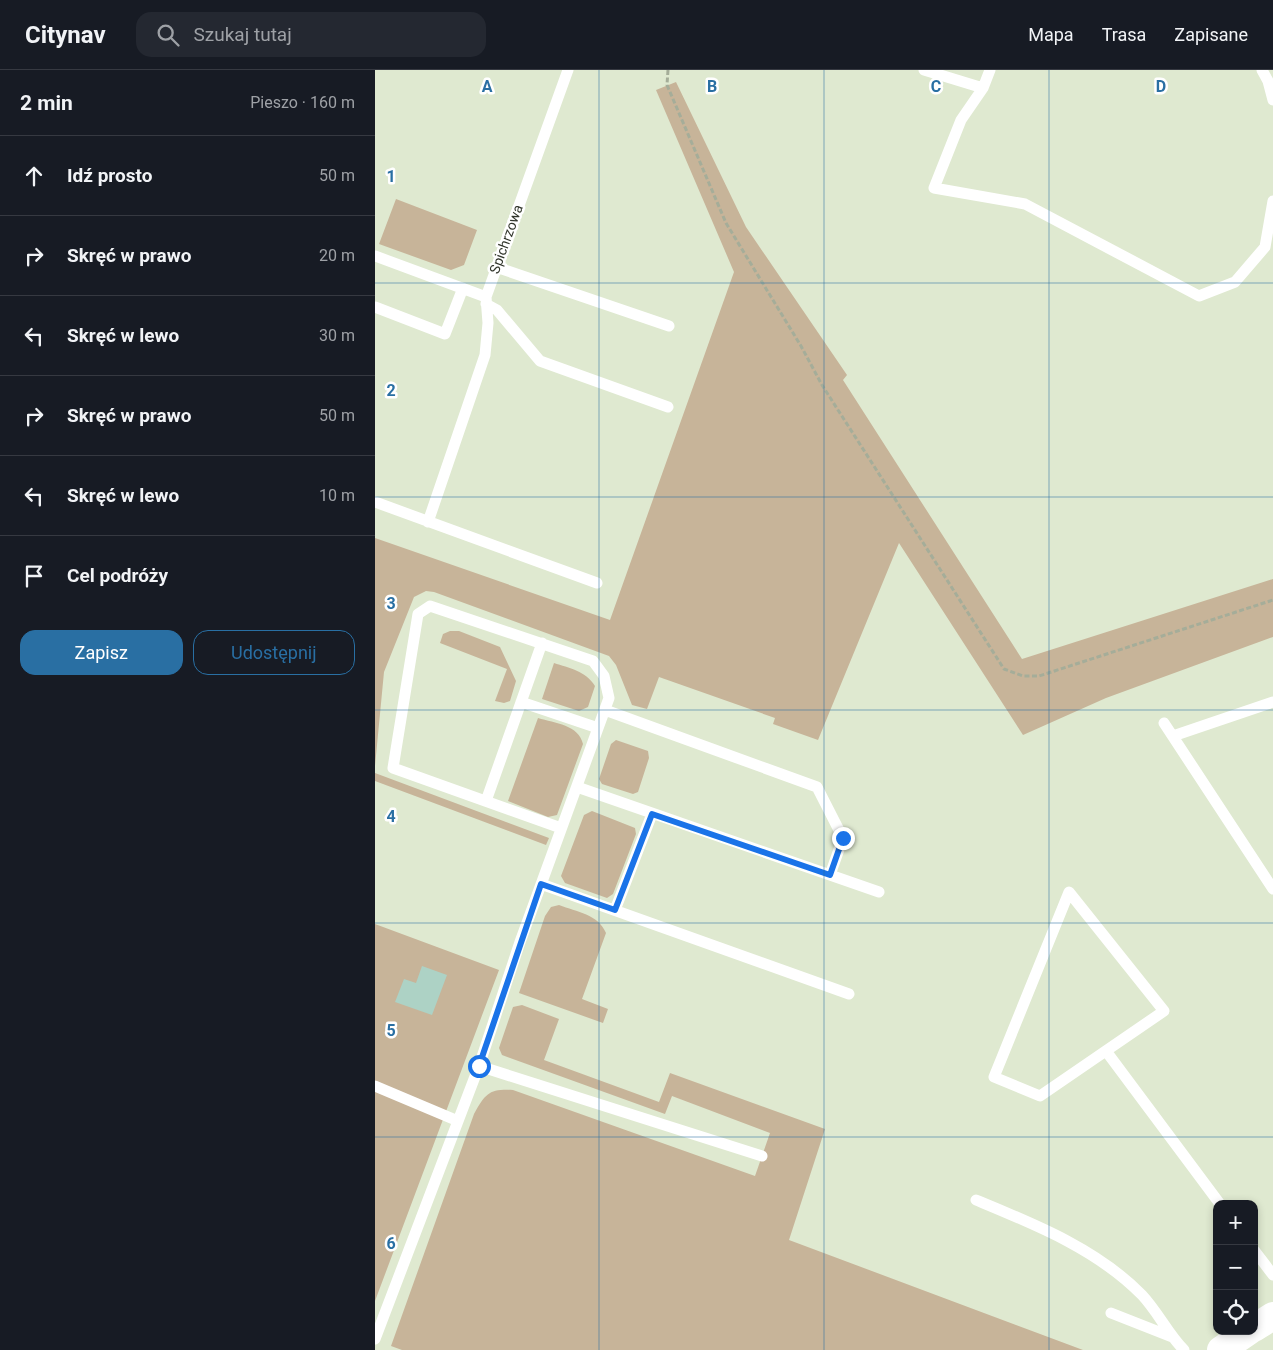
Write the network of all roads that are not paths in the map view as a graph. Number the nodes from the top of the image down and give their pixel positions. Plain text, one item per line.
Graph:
1 (568, 70) edge
2 (924, 70) edge
3 (989, 70) edge
4 (1262, 70) edge
5 (1271, 79) edge
6 (983, 88) junction
7 (1273, 100) edge
8 (1273, 201) edge
9 (375, 256) edge
10 (496, 267) junction
11 (463, 288) junction
12 (486, 300) junction
13 (375, 307) edge
14 (669, 326) dead end
15 (668, 407) dead end
16 (375, 502) edge
17 (428, 522) junction
18 (597, 583) dead end
19 (542, 643) junction
20 (521, 702) junction
21 (1273, 702) edge
22 (605, 710) junction
23 (1164, 722) dead end
24 (598, 728) junction
25 (1173, 736) junction
26 (577, 787) junction
27 (486, 801) junction
28 (652, 814) junction
29 (561, 828) junction
30 (830, 875) junction
31 (541, 884) junction
32 (1273, 889) edge
33 (879, 892) dead end
34 (615, 910) junction
35 (849, 994) dead end
36 (1106, 1051) junction
37 (479, 1066) junction
38 (375, 1086) edge
39 (458, 1120) junction
40 (762, 1156) dead end
41 (976, 1200) dead end
42 (1217, 1200) edge
43 (1258, 1255) edge
44 (1273, 1275) edge
45 (1111, 1313) dead end
46 (1273, 1316) edge
47 (1258, 1325) edge
48 (1243, 1335) edge
49 (1173, 1337) junction
50 (375, 1340) edge
51 (1184, 1350) edge
52 (1221, 1350) edge

1 - 10 lane, Spichrzowa
2 - 6 lane
3 - 6 lane
4 - 5 lane
5 - 7 lane
6 - 8 lane
9 - 11 lane
10 - 12 lane, Spichrzowa
10 - 14 lane
11 - 12 lane
11 - 13 lane
12 - 15 lane
12 - 17 lane
16 - 17 lane
17 - 18 lane
19 - 20 lane
19 - 22 lane
19 - 27 lane
20 - 24 lane
20 - 27 lane
21 - 25 lane
22 - 24 lane
22 - 30 lane
23 - 25 lane
24 - 26 lane
25 - 32 lane
26 - 28 lane
26 - 29 lane
27 - 29 lane
28 - 30 lane
28 - 34 lane
29 - 31 lane
30 - 33 lane
31 - 34 lane
31 - 37 lane
34 - 35 lane
36 - 36 lane
36 - 42 lane
37 - 39 lane
37 - 40 lane
38 - 39 lane
39 - 50 lane
41 - 49 lane
43 - 44 lane
45 - 49 lane
46 - 47 street
48 - 52 street
49 - 51 lane

